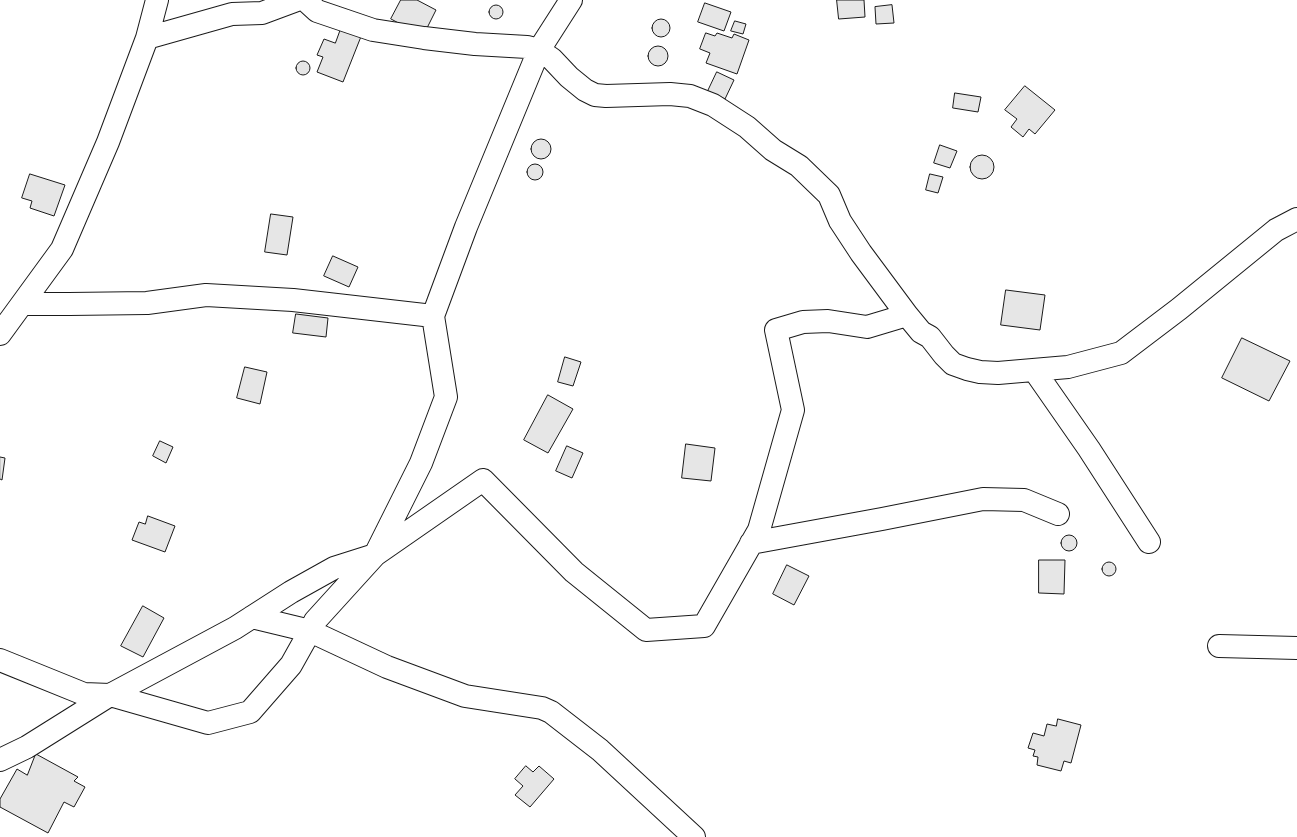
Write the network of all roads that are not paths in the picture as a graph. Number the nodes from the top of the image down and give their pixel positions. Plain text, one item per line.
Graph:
1 (157, 0) edge
2 (297, 0) edge
3 (306, 0) edge
4 (570, 0) edge
5 (147, 38) junction
6 (539, 50) junction
7 (1297, 219) edge
8 (23, 304) junction
9 (907, 315) junction
10 (433, 316) junction
11 (0, 334) edge
12 (1034, 370) junction
13 (1058, 514) dead end
14 (751, 542) junction
15 (1148, 542) dead end
16 (375, 555) junction
17 (251, 622) junction
18 (310, 631) junction
19 (1219, 646) dead end
20 (1297, 648) edge
21 (0, 660) edge
22 (110, 695) junction
23 (0, 760) edge
24 (694, 837) edge

1 - 5 street
2 - 5 street
3 - 6 street
4 - 6 street
5 - 8 street
6 - 9 street
6 - 10 street
7 - 12 street
8 - 10 street
8 - 11 street
9 - 12 street
9 - 14 street
10 - 16 street
12 - 15 street
13 - 14 street
14 - 16 street
16 - 17 street
16 - 18 street
17 - 18 street
17 - 22 street
18 - 22 street
18 - 24 street
19 - 20 street
21 - 22 street
22 - 23 street

